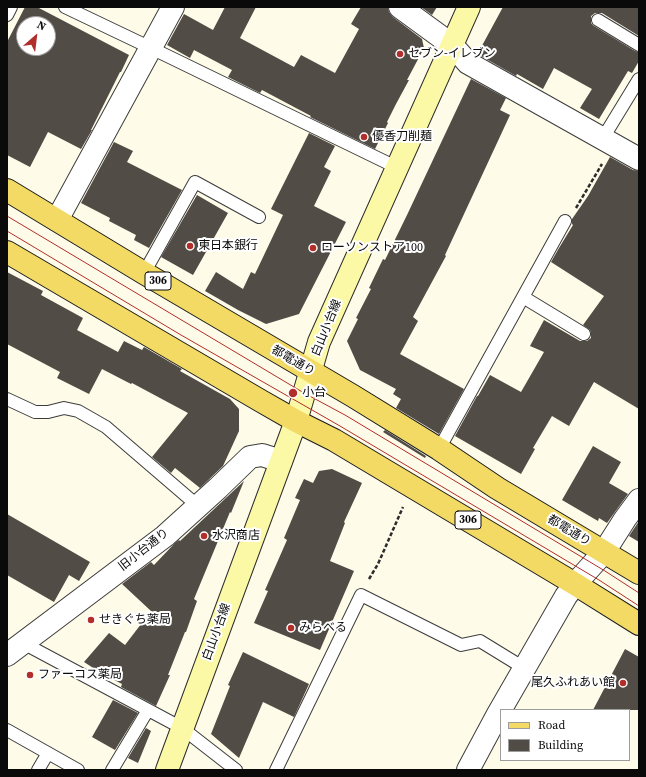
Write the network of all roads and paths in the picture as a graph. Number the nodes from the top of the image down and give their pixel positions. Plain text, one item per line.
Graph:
1 (11, 7) edge
2 (65, 7) edge
3 (173, 7) edge
4 (400, 7) edge
5 (469, 7) edge
6 (7, 16) edge
7 (598, 20) dead end
8 (452, 45) junction
9 (639, 46) edge
10 (151, 48) junction
11 (639, 79) edge
12 (608, 141) junction
13 (639, 159) edge
14 (398, 168) junction
15 (7, 190) edge
16 (259, 217) dead end
17 (57, 220) junction
18 (566, 221) joint
19 (7, 252) edge
20 (144, 273) junction
21 (523, 297) junction
22 (584, 334) dead end
23 (310, 371) junction
24 (7, 399) edge
25 (296, 421) junction
26 (439, 449) junction
27 (281, 461) junction
28 (412, 487) junction
29 (639, 500) edge
30 (198, 506) junction
31 (604, 552) junction
32 (639, 573) edge
33 (575, 584) junction
34 (361, 595) junction
35 (639, 624) edge
36 (15, 649) edge
37 (524, 668) junction
38 (501, 709) edge
39 (148, 710) junction
40 (500, 710) edge
41 (182, 728) junction
42 (7, 730) edge
43 (48, 753) junction
44 (38, 770) edge
45 (78, 770) edge
46 (112, 770) edge
47 (167, 770) edge
48 (236, 770) edge
49 (276, 770) edge
50 (468, 770) edge

1 - 6 lane
2 - 10 lane
3 - 10 street
4 - 8 street
5 - 8 main road, 白山小台線
7 - 9 lane
8 - 12 street
8 - 14 main road, 白山小台線
10 - 14 lane
10 - 17 street
11 - 12 lane
12 - 13 street
12 - 18 path
14 - 23 main road, 白山小台線
15 - 17 main road, 都電通り / 306
16 - 20 lane
17 - 20 main road, 都電通り / 306
18 - 21 lane
19 - 25 main road, 306
20 - 23 main road, 都電通り / 306
21 - 22 lane
21 - 26 lane
23 - 25 main road, 白山小台線
23 - 26 main road, 都電通り / 306
24 - 30 lane
25 - 27 main road, 白山小台線
25 - 28 main road, 306
26 - 31 main road, 都電通り / 306
27 - 30 street, 旧小台通り
27 - 41 main road, 白山小台線
28 - 33 main road, 306
28 - 34 path
29 - 31 street
30 - 36 street, 旧小台通り
31 - 32 main road, 都電通り / 306
31 - 33 street
33 - 35 main road, 306
33 - 37 street
34 - 37 lane
34 - 49 lane
36 - 39 lane
37 - 38 street
39 - 41 lane
39 - 46 lane
40 - 50 street
41 - 47 main road, 白山小台線
41 - 48 lane
42 - 43 lane
43 - 44 lane
43 - 45 lane

